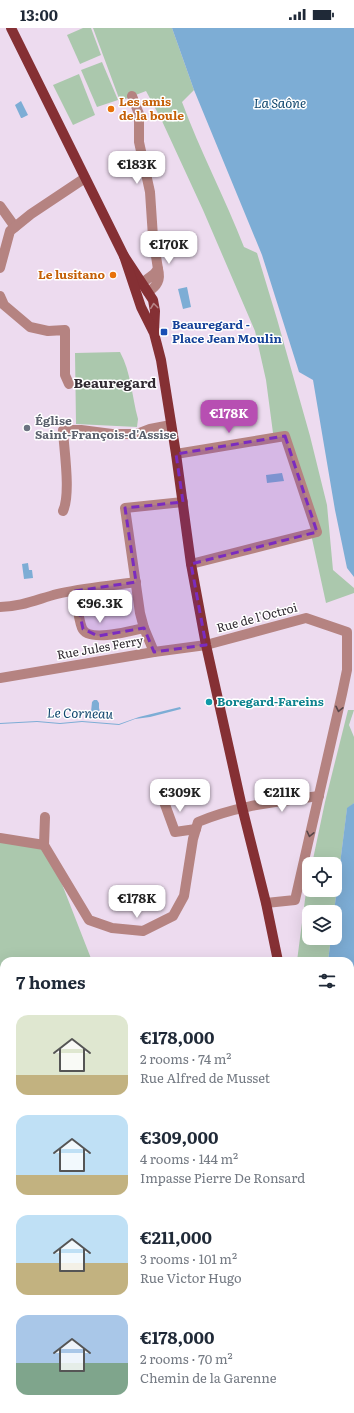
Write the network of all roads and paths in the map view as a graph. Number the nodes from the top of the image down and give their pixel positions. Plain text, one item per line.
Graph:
1 (11, 28) edge
2 (132, 96) dead end
3 (85, 178) junction
4 (0, 206) edge
5 (15, 226) junction
6 (124, 256) junction
7 (0, 268) edge
8 (145, 288) junction
9 (136, 294) junction
10 (0, 296) edge
11 (154, 332) junction
12 (68, 384) dead end
13 (172, 426) junction
14 (176, 454) junction
15 (183, 502) junction
16 (63, 511) dead end
17 (191, 564) junction
18 (136, 582) junction
19 (75, 591) junction
20 (0, 607) edge
21 (144, 628) junction
22 (206, 645) junction
23 (154, 652) junction
24 (0, 678) edge
25 (319, 796) junction
26 (163, 799) dead end
27 (242, 807) junction
28 (46, 817) dead end
29 (196, 829) junction
30 (0, 838) edge
31 (44, 845) junction
32 (266, 903) junction
33 (277, 957) edge

1 - 3 main road
2 - 8 street
3 - 5 street
3 - 6 main road
4 - 5 street
5 - 7 street
6 - 8 main road
6 - 9 main road
8 - 9 main road
11 -> 8 main road
9 - 11 main road
10 - 12 street
11 - 13 main road
13 - 14 main road
13 - 16 street
14 - 15 main road
14 - 17 street
15 - 17 main road
15 - 18 street
17 - 22 main road
18 - 19 street
18 - 21 street
19 - 20 street
19 - 21 street
21 - 23 street
22 - 23 street, Rue Jules Ferry
22 -> 25 street, Rue de l'Octroi
22 - 27 main road
23 - 24 street, Rue Jules Ferry
25 - 27 street
25 -> 32 street
26 - 29 street
27 - 29 street
27 - 32 main road
28 - 31 street
29 - 31 street
30 - 31 street
32 - 33 main road

